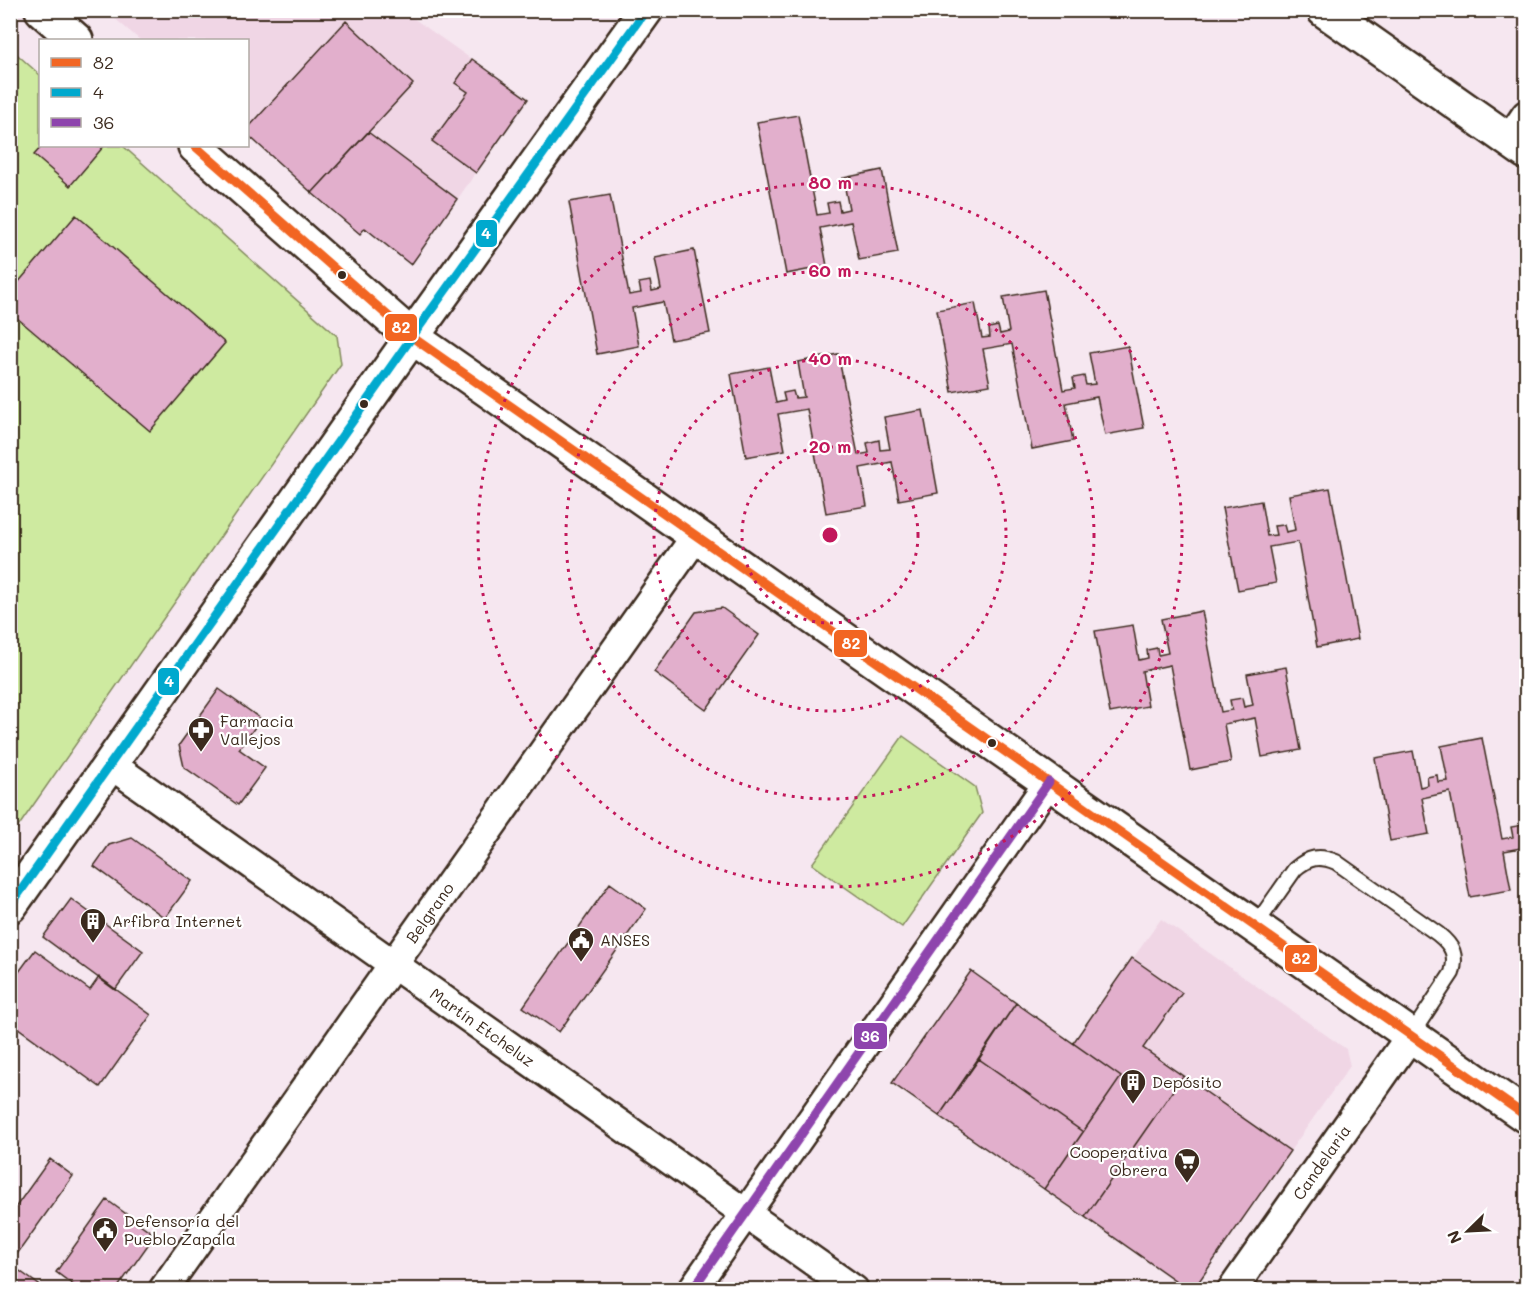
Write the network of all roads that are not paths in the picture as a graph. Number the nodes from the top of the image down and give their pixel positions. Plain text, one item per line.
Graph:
1 (42, 10) edge
2 (646, 10) edge
3 (1324, 10) edge
4 (75, 39) edge
5 (1521, 136) edge
6 (196, 147) edge
7 (412, 337) junction
8 (696, 536) junction
9 (110, 764) junction
10 (1050, 782) junction
11 (10, 906) edge
12 (1255, 926) junction
13 (393, 964) junction
14 (1411, 1035) junction
15 (1527, 1116) edge
16 (746, 1214) junction
17 (163, 1290) edge
18 (693, 1290) edge
19 (854, 1290) edge
20 (1233, 1290) edge

1 - 4 main road
2 - 7 main road
3 - 5 main road
6 - 7 main road
7 - 8 main road
7 - 9 main road
8 - 10 main road
8 - 13 street, Belgrano
9 - 11 main road
9 - 13 street, Martín Etcheluz
10 - 12 main road
10 - 16 street
12 - 14 main road
12 - 14 lane
13 - 16 street, Martín Etcheluz
13 - 17 street, Belgrano
14 - 15 main road
14 - 20 street, Candelaria
16 - 18 street
16 - 19 street, Martín Etcheluz

